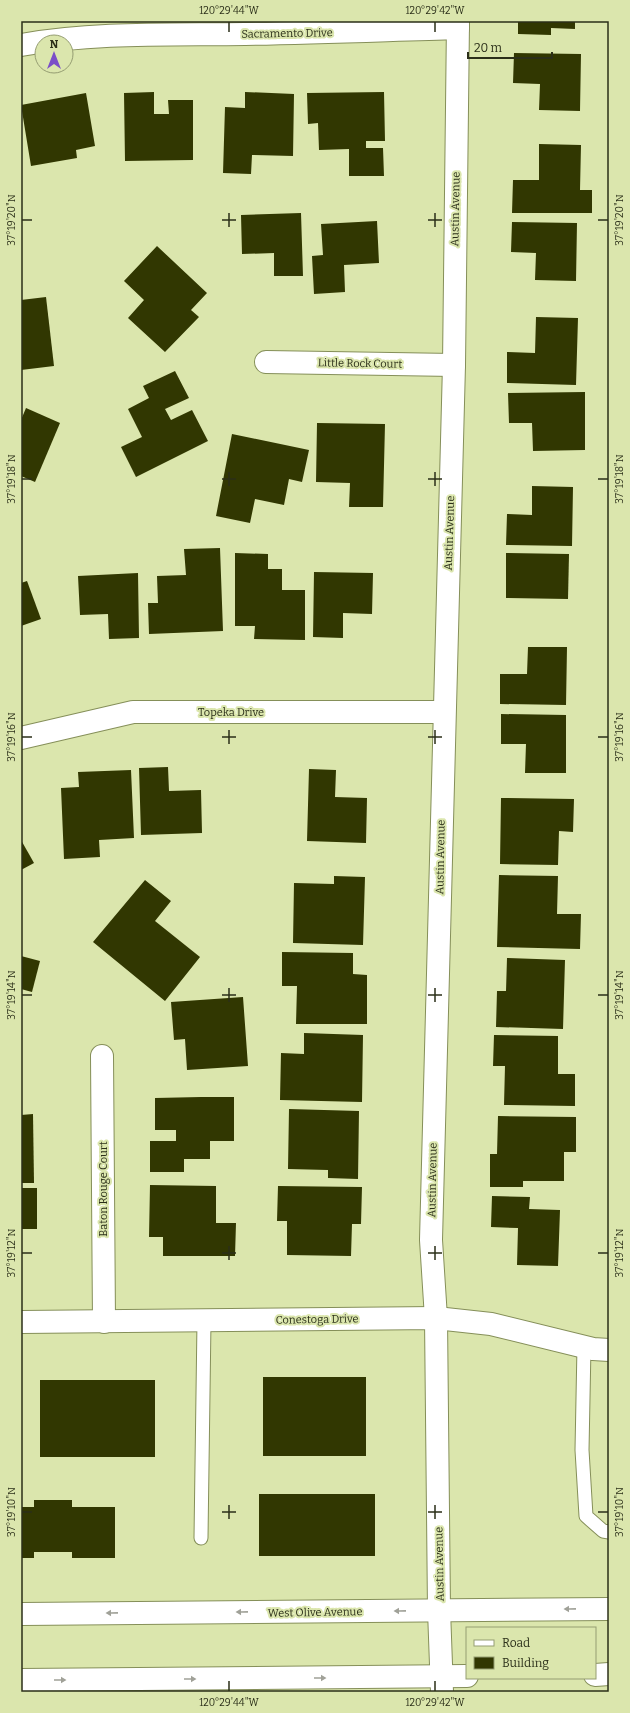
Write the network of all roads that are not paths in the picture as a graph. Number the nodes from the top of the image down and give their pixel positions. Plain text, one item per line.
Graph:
1 (458, 24) edge
2 (21, 45) edge
3 (266, 362) dead end
4 (454, 364) junction
5 (444, 712) junction
6 (21, 738) edge
7 (102, 1056) dead end
8 (436, 1318) junction
9 (204, 1321) junction
10 (21, 1322) edge
11 (104, 1322) junction
12 (584, 1346) junction
13 (609, 1350) edge
14 (609, 1532) edge
15 (202, 1538) dead end
16 (609, 1609) edge
17 (440, 1610) junction
18 (21, 1614) edge
19 (609, 1674) edge
20 (596, 1675) edge
21 (466, 1676) edge
22 (21, 1680) edge
23 (442, 1684) edge

1 - 2 street, Sacramento Drive
1 - 4 street, Austin Avenue
3 - 4 street, Little Rock Court
4 - 5 street, Austin Avenue
5 - 6 street, Topeka Drive
5 - 8 street, Austin Avenue
7 - 11 street, Baton Rouge Court
8 - 9 street, Conestoga Drive
8 - 12 street, Conestoga Drive
8 - 17 street, Austin Avenue
9 - 11 street, Conestoga Drive
9 - 15 lane
10 - 11 street, Conestoga Drive
12 - 13 street, Conestoga Drive
12 - 14 lane
16 -> 17 street, West Olive Avenue
17 -> 18 street, West Olive Avenue
17 - 23 street, Austin Avenue
19 - 20 street
21 - 23 street
22 -> 23 street

